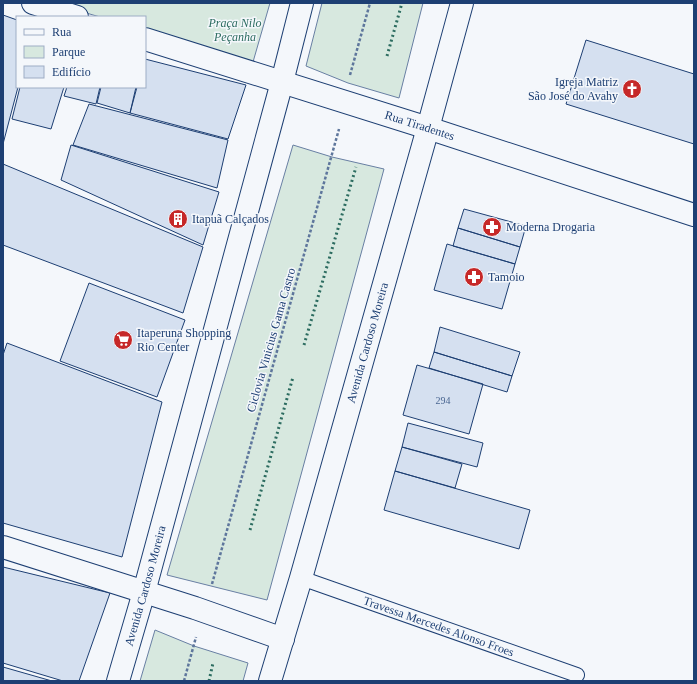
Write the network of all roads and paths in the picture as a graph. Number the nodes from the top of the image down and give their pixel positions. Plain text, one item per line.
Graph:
1 (33, 3) edge
2 (302, 3) edge
3 (370, 3) edge
4 (462, 3) edge
5 (74, 16) edge
6 (146, 39) edge
7 (282, 82) junction
8 (346, 103) junction
9 (428, 128) junction
10 (694, 215) edge
11 (3, 547) edge
12 (301, 578) junction
13 (144, 592) junction
14 (203, 611) junction
15 (283, 639) junction
16 (577, 675) dead end
17 (118, 681) edge
18 (184, 681) edge
19 (270, 681) edge

1 - 5 main road
2 - 7 main road, Avenida Cardoso Moreira
3 - 8 path, Ciclovia Vinicius Gama Castro
4 - 9 main road, Avenida Cardoso Moreira
6 - 7 main road, Rua Tiradentes
7 - 8 main road, Rua Tiradentes
7 - 13 main road, Avenida Cardoso Moreira
8 - 9 main road, Rua Tiradentes
8 - 14 path, Ciclovia Vinicius Gama Castro
9 - 10 main road, Rua Tiradentes
9 - 12 main road, Avenida Cardoso Moreira
11 - 13 main road
12 - 15 main road, Avenida Cardoso Moreira
12 - 16 lane, Travessa Mercedes Alonso Froes
13 - 14 main road
13 - 17 main road, Avenida Cardoso Moreira
14 - 15 main road
14 - 18 path, Ciclovia Vinicius Gama Castro
15 - 19 main road, Avenida Cardoso Moreira

